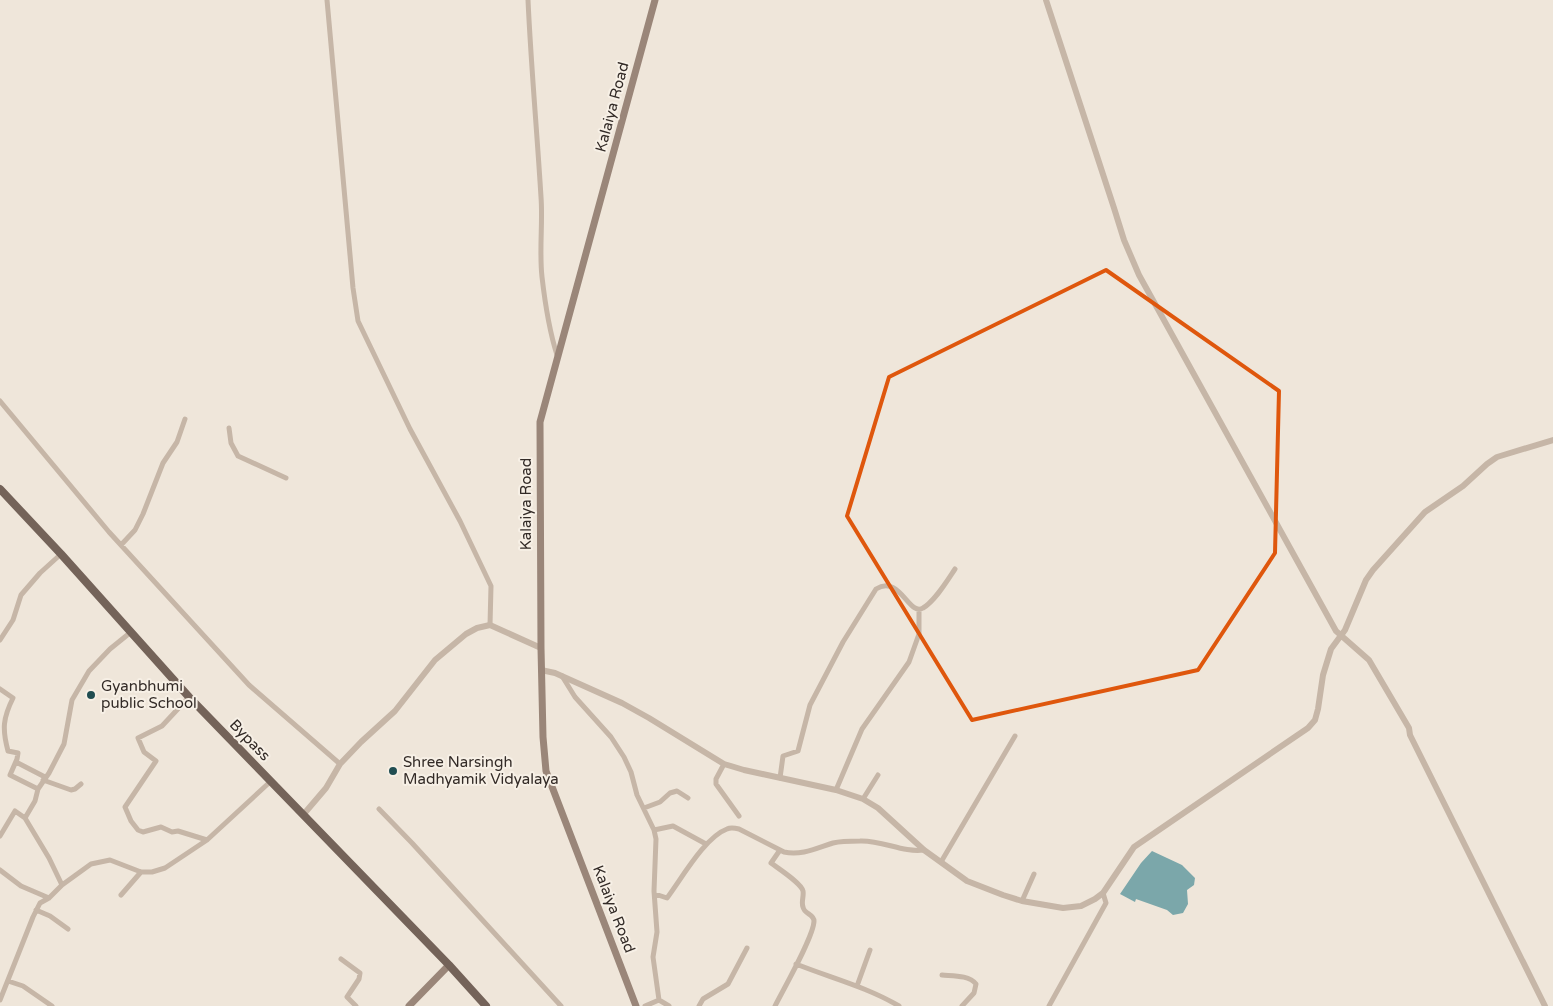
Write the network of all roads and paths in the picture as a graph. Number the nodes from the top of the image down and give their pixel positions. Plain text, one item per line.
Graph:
1 (327, 0) edge
2 (528, 0) edge
3 (654, 0) edge
4 (1046, 0) edge
5 (558, 356) junction
6 (0, 401) edge
7 (185, 419) dead end
8 (229, 428) dead end
9 (1553, 440) edge
10 (286, 478) dead end
11 (0, 489) edge
12 (121, 545) junction
13 (61, 554) junction
14 (955, 569) dead end
15 (919, 610) junction
16 (490, 625) junction
17 (131, 632) junction
18 (1340, 636) junction
19 (0, 640) edge
20 (541, 648) junction
21 (542, 670) junction
22 (562, 676) junction
23 (0, 689) edge
24 (189, 697) junction
25 (1015, 736) dead end
26 (16, 762) junction
27 (340, 764) junction
28 (724, 764) junction
29 (878, 775) dead end
30 (780, 778) junction
31 (44, 779) junction
32 (271, 781) junction
33 (81, 784) dead end
34 (38, 789) junction
35 (836, 790) junction
36 (688, 798) dead end
37 (863, 799) junction
38 (644, 808) junction
39 (379, 809) dead end
40 (304, 815) junction
41 (739, 816) dead end
42 (25, 818) junction
43 (654, 830) junction
44 (0, 836) edge
45 (207, 840) junction
46 (706, 844) junction
47 (780, 850) junction
48 (924, 850) junction
49 (941, 862) junction
50 (0, 870) edge
51 (141, 872) junction
52 (1034, 874) dead end
53 (62, 885) junction
54 (1103, 893) junction
55 (655, 894) junction
56 (121, 895) dead end
57 (49, 898) junction
58 (1022, 901) junction
59 (36, 910) junction
60 (68, 929) dead end
61 (747, 948) dead end
62 (870, 950) dead end
63 (341, 959) dead end
64 (796, 964) junction
65 (449, 965) junction
66 (942, 975) dead end
67 (8, 981) junction
68 (857, 986) junction
69 (0, 1000) edge
70 (659, 1000) junction
71 (52, 1006) edge
72 (356, 1006) edge
73 (409, 1006) edge
74 (486, 1006) edge
75 (562, 1006) edge
76 (636, 1006) edge
77 (645, 1006) edge
78 (669, 1006) edge
79 (699, 1006) edge
80 (775, 1006) edge
81 (899, 1006) edge
82 (962, 1006) edge
83 (1049, 1006) edge
84 (1545, 1006) edge

1 - 16 street
2 - 5 street
3 - 5 main road, Kalaiya Road
4 - 18 street
5 - 20 main road, Kalaiya Road
6 - 12 street
7 - 12 street
8 - 10 street
9 - 18 street
11 - 13 main road, Bypass
12 - 27 street
13 - 17 main road, Bypass
13 - 19 street
14 - 15 street
15 - 30 street
15 - 35 street
16 - 20 street
16 - 27 street
17 - 24 main road, Bypass
17 - 31 street
18 - 54 street
18 - 84 street
20 - 21 main road, Kalaiya Road
21 - 22 street
21 - 76 main road, Kalaiya Road
22 - 28 street
22 - 38 street
23 - 26 street
24 - 32 main road, Bypass
24 - 45 street
25 - 49 street
26 - 31 street
26 - 34 street
27 - 40 street
28 - 30 street
28 - 41 street
29 - 37 street
30 - 35 street
31 - 33 street
31 - 34 street
32 - 40 main road, Bypass
32 - 45 street
34 - 42 street
35 - 37 street
36 - 38 street
37 - 48 street
38 - 43 street
39 - 75 street
40 - 65 main road, Bypass
42 - 44 street
42 - 53 street
43 - 46 street
43 - 55 street
45 - 51 street
46 - 47 street
46 - 55 street
47 - 48 street
47 - 64 street
48 - 49 street
49 - 58 street
50 - 57 street
51 - 53 street
51 - 56 street
52 - 58 street
53 - 57 street
54 - 58 street
54 - 83 street
55 - 70 street
57 - 59 street
59 - 60 street
59 - 67 street
61 - 79 street
62 - 68 street
63 - 72 street
64 - 68 street
64 - 80 street
65 - 73 main road
65 - 74 main road, Bypass
66 - 82 street
67 - 69 street
67 - 71 street
68 - 81 street
70 - 77 street
70 - 78 street

